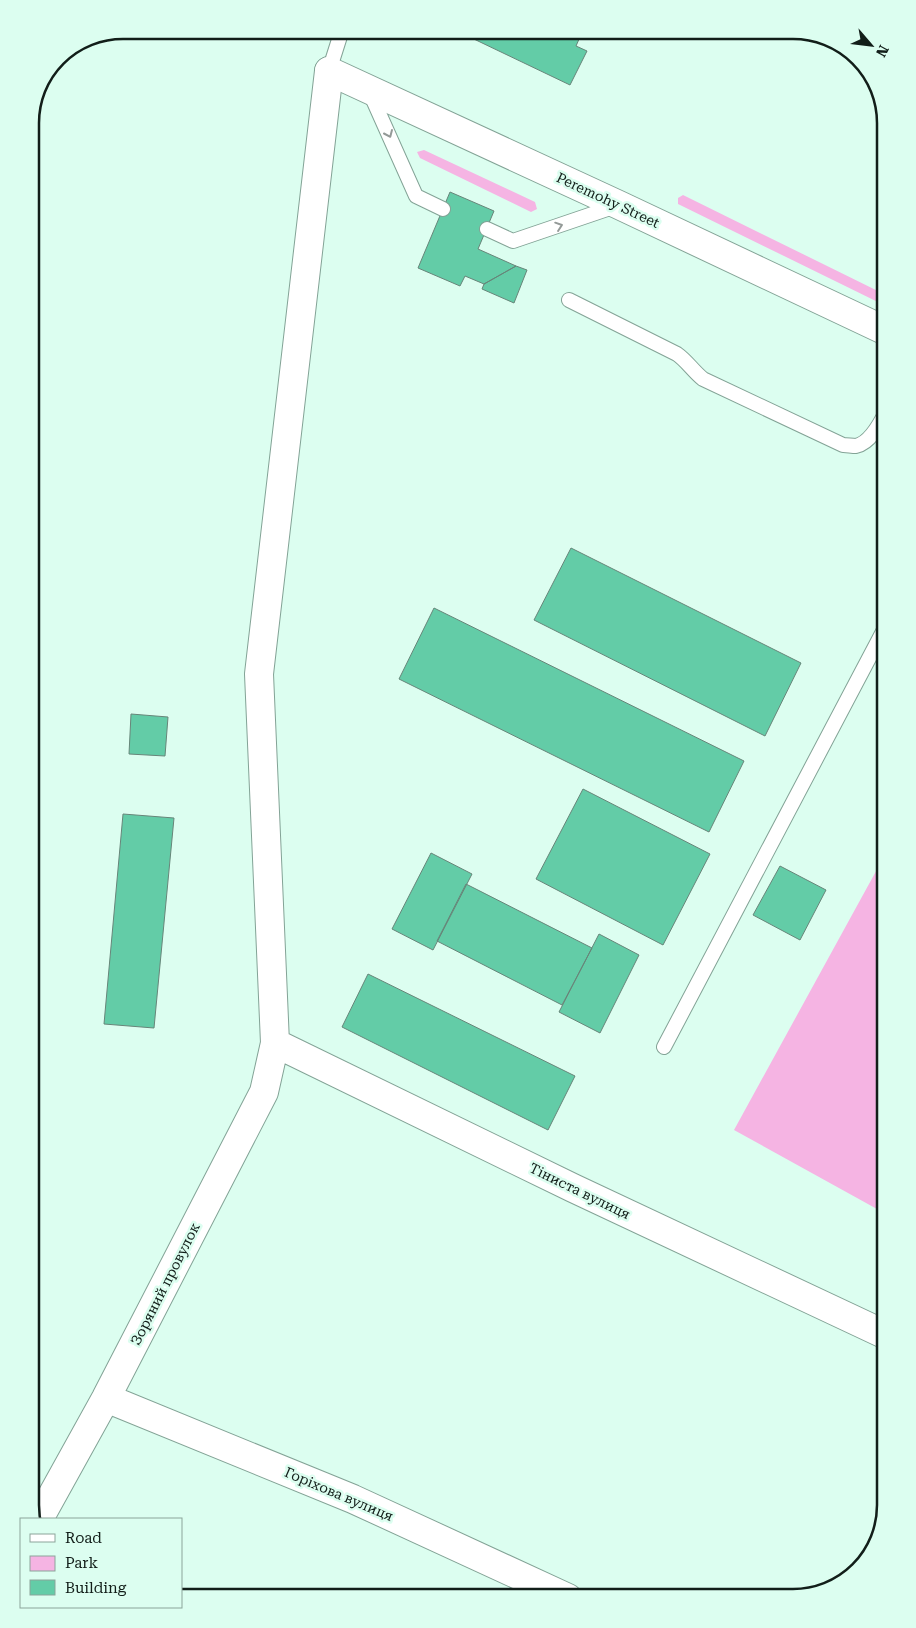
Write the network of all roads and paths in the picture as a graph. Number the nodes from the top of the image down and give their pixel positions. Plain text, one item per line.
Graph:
1 (339, 39) edge
2 (329, 71) junction
3 (369, 90) junction
4 (619, 205) junction
5 (443, 209) dead end
6 (487, 229) dead end
7 (569, 300) dead end
8 (877, 326) edge
9 (877, 427) edge
10 (877, 643) edge
11 (275, 1043) junction
12 (664, 1047) dead end
13 (877, 1331) edge
14 (106, 1398) junction
15 (40, 1516) edge
16 (548, 1589) edge

1 - 2 lane
2 - 3 street, Peremohy Street
2 - 11 street, Зоряний провулок
3 - 4 street, Peremohy Street
3 -> 5 lane
6 -> 4 lane
4 - 8 street, Peremohy Street
7 - 9 lane
10 - 12 lane
11 - 13 street, Тіниста вулиця
11 - 14 street, Зоряний провулок
14 - 15 street, Зоряний провулок
14 - 16 street, Горіхова вулиця

